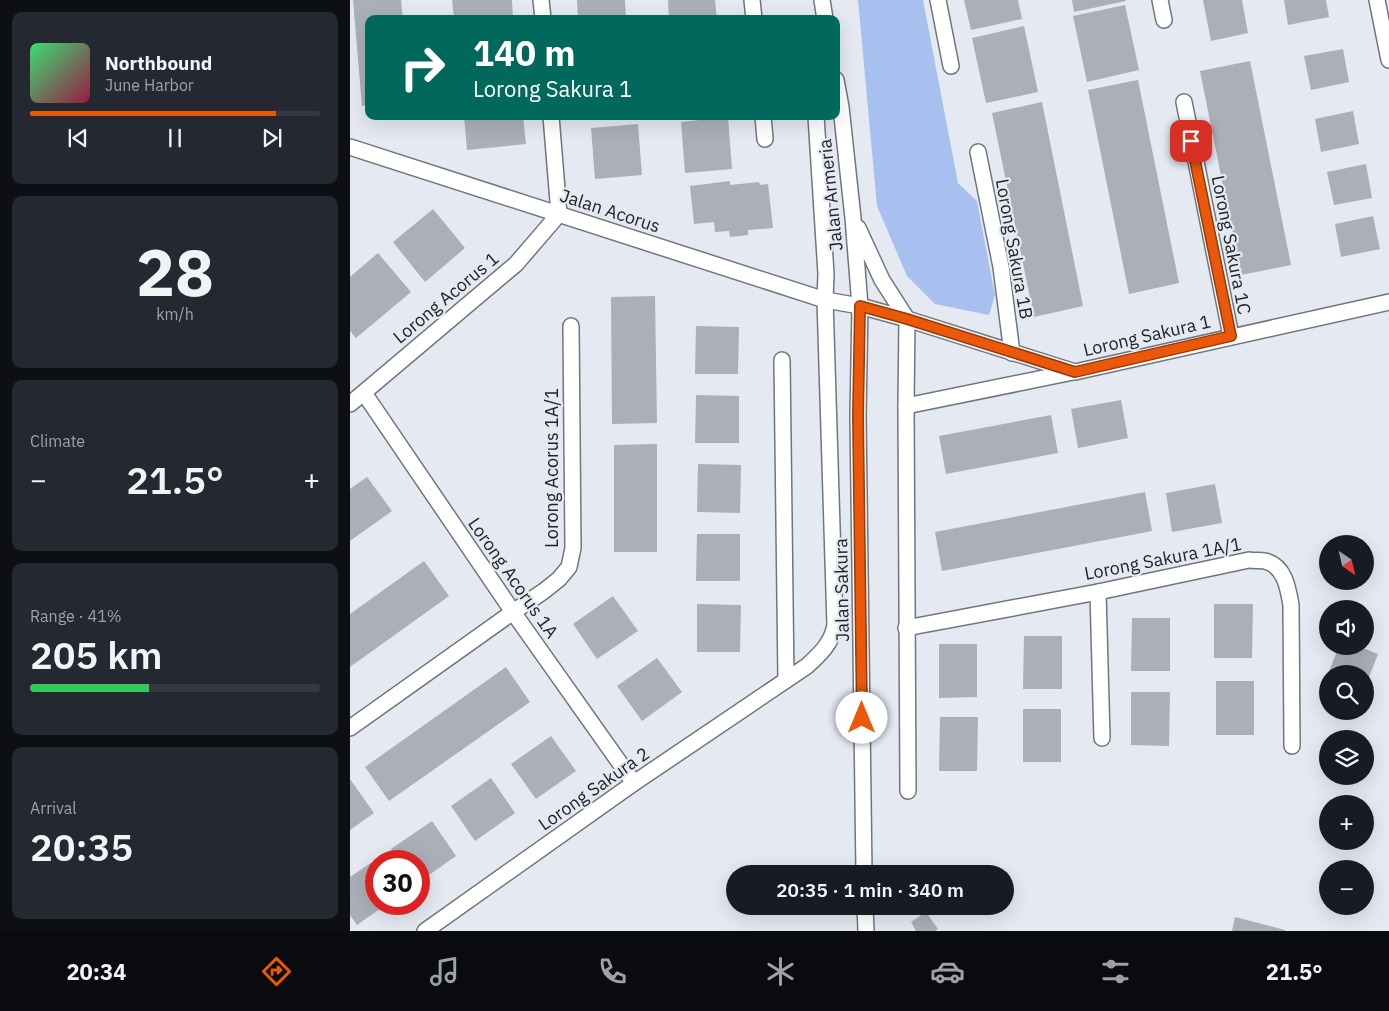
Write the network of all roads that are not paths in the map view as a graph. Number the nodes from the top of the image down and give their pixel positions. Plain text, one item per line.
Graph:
1 (541, 0) edge
2 (752, 0) edge
3 (814, 0) edge
4 (822, 0) edge
5 (938, 0) edge
6 (1160, 0) edge
7 (1377, 0) edge
8 (543, 15) edge
9 (754, 15) edge
10 (814, 15) edge
11 (824, 15) edge
12 (1164, 20) dead end
13 (1389, 60) edge
14 (951, 66) dead end
15 (840, 102) edge
16 (1184, 102) dead end
17 (551, 120) edge
18 (763, 120) edge
19 (816, 120) edge
20 (765, 139) dead end
21 (350, 147) edge
22 (978, 152) dead end
23 (559, 214) junction
24 (853, 218) junction
25 (825, 300) junction
26 (1389, 302) edge
27 (860, 306) junction
28 (907, 319) junction
29 (570, 326) dead end
30 (1231, 336) junction
31 (1012, 353) junction
32 (782, 360) dead end
33 (1075, 372) junction
34 (364, 392) junction
35 (350, 404) edge
36 (906, 406) junction
37 (1098, 592) junction
38 (513, 612) junction
39 (906, 628) junction
40 (786, 680) junction
41 (350, 728) edge
42 (1102, 738) dead end
43 (1292, 746) dead end
44 (634, 783) junction
45 (908, 790) dead end
46 (864, 865) edge
47 (865, 915) edge
48 (425, 931) edge
49 (866, 931) edge

1 - 8 street
2 - 9 street
3 - 10 street
4 - 11 street
5 - 14 street
6 - 12 street
7 - 13 street
15 - 24 street, Jalan Armeria
16 - 30 street, Lorong Sakura 1C
17 - 23 street
18 - 20 street
19 - 25 street, Jalan Armeria
21 - 23 street, Jalan Acorus
22 - 31 street, Lorong Sakura 1B
23 - 25 street, Jalan Acorus
23 - 34 street, Lorong Acorus 1
24 - 27 street, Jalan Armeria
24 - 28 street
25 - 27 street, Jalan Acorus
25 - 40 street, Jalan Sakura
26 - 30 street, Lorong Sakura 1
27 - 28 street, Lorong Sakura 1
27 - 46 street, Jalan Sakura
28 - 31 street, Lorong Sakura 1
28 - 36 street
29 - 38 street, Lorong Acorus 1A/1
30 - 33 street, Lorong Sakura 1
31 - 33 street, Lorong Sakura 1
32 - 40 street
33 - 36 street
34 - 35 street, Lorong Acorus 1
34 - 38 street, Lorong Acorus 1A
36 - 39 street
37 - 39 street, Lorong Sakura 1A/1
37 - 42 street
37 - 43 street, Lorong Sakura 1A/1
38 - 41 street, Lorong Acorus 1A/1
38 - 44 street, Lorong Acorus 1A
39 - 45 street
40 - 44 street, Lorong Sakura 2
44 - 48 street, Lorong Sakura 2
47 - 49 street

